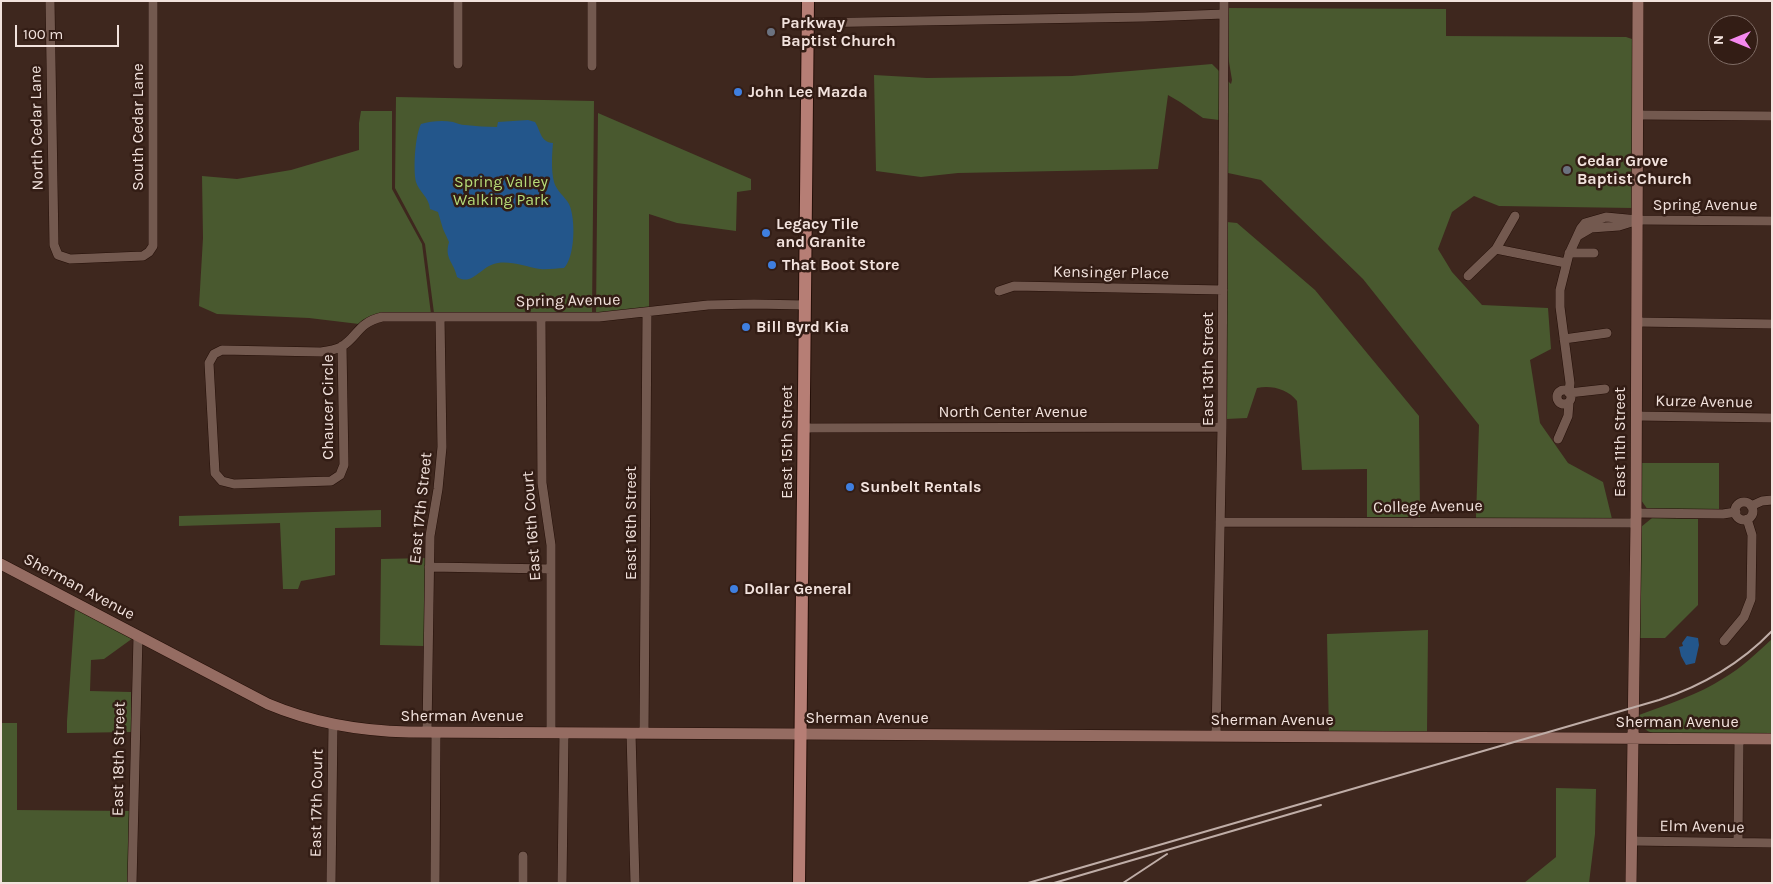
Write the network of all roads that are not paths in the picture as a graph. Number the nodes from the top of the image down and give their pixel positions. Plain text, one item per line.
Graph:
1 (50, 1) edge
2 (153, 1) edge
3 (458, 1) edge
4 (592, 1) edge
5 (808, 1) edge
6 (1224, 1) edge
7 (1638, 1) edge
8 (1224, 14) junction
9 (807, 23) junction
10 (458, 64) dead end
11 (592, 66) dead end
12 (1638, 115) junction
13 (1772, 116) edge
14 (1515, 216) dead end
15 (1638, 220) junction
16 (1772, 221) edge
17 (1496, 249) junction
18 (149, 252) joint
19 (1569, 253) junction
20 (1594, 253) dead end
21 (1566, 263) junction
22 (1468, 276) dead end
23 (1223, 290) junction
24 (999, 291) dead end
25 (804, 305) junction
26 (648, 312) junction
27 (440, 317) junction
28 (541, 318) junction
29 (1637, 322) junction
30 (1772, 324) edge
31 (1607, 333) dead end
32 (1564, 338) junction
33 (342, 346) junction
34 (1605, 388) dead end
35 (1569, 398) junction
36 (1636, 416) junction
37 (1772, 418) edge
38 (1222, 427) junction
39 (803, 428) junction
40 (1558, 439) dead end
41 (1772, 500) edge
42 (1751, 506) junction
43 (1736, 512) junction
44 (1636, 518) junction
45 (1747, 519) junction
46 (1220, 522) junction
47 (1, 564) edge
48 (429, 567) junction
49 (551, 569) junction
50 (138, 636) junction
51 (1724, 641) dead end
52 (333, 725) junction
53 (431, 732) junction
54 (551, 732) junction
55 (564, 732) junction
56 (631, 733) junction
57 (644, 733) junction
58 (800, 734) junction
59 (1216, 736) junction
60 (1633, 738) junction
61 (1739, 739) junction
62 (1772, 739) edge
63 (1632, 841) junction
64 (1738, 842) junction
65 (1772, 843) edge
66 (523, 856) dead end
67 (132, 883) edge
68 (331, 883) edge
69 (435, 883) edge
70 (523, 883) edge
71 (562, 883) edge
72 (635, 883) edge
73 (799, 883) edge
74 (1631, 883) edge

1 - 18 street, North Cedar Lane
2 - 18 street, South Cedar Lane
3 - 10 street
4 - 11 street
5 - 9 main road, East 15th Street
6 - 8 street, East 13th Street
7 - 12 street, East 11th Street
8 - 9 street
8 - 23 street, East 13th Street
9 - 25 main road, East 15th Street
12 - 13 street
12 - 15 street, East 11th Street
14 - 17 street
15 - 16 street, Spring Avenue
15 - 19 street, Spring Avenue
15 - 29 street, East 11th Street
17 - 21 street
17 - 22 street
19 - 20 street
19 - 21 street
21 - 32 street
23 - 24 street, Kensinger Place
23 - 38 street, East 13th Street
25 - 26 street, Spring Avenue
25 - 39 main road, East 15th Street
26 - 28 street, Spring Avenue
26 - 57 street, East 16th Street
27 - 28 street, Spring Avenue
27 - 33 street, Spring Avenue
27 - 48 street, East 17th Street
28 - 49 street, East 16th Court
29 - 30 street
29 - 36 street, East 11th Street
31 - 32 street
32 - 35 street
33 - 33 street, Chaucer Circle
34 - 35 street
35 - 40 street
36 - 37 street, Kurze Avenue
36 - 44 street, East 11th Street
38 - 39 street, North Center Avenue
38 - 46 street, East 13th Street
39 - 58 main road, East 15th Street
41 - 42 street
42 - 43 street
42 - 45 street
43 - 44 street, College Avenue
43 - 45 street
44 - 46 street, College Avenue
44 - 60 street, East 11th Street
45 - 51 street
46 - 59 street, East 13th Street
47 - 50 street, Sherman Avenue
48 - 49 street
48 - 53 street, East 17th Street
49 - 54 street, East 16th Court
50 - 52 street, Sherman Avenue
50 - 67 street, East 18th Street
52 - 53 street, Sherman Avenue
52 - 68 street, East 17th Court
53 - 54 street, Sherman Avenue
53 - 69 street, East 17th Street
54 - 55 street, Sherman Avenue
55 - 56 street, Sherman Avenue
55 - 71 street
56 - 57 street, Sherman Avenue
56 - 72 street
57 - 58 street, Sherman Avenue
58 - 59 street, Sherman Avenue
58 - 73 main road, East 15th Street
59 - 60 street, Sherman Avenue
60 - 61 street, Sherman Avenue
60 - 63 street, East 11th Street
61 - 62 street, Sherman Avenue
61 - 64 street
63 - 64 street, Elm Avenue
63 - 74 street, East 11th Street
64 - 65 street, Elm Avenue
66 - 70 street

